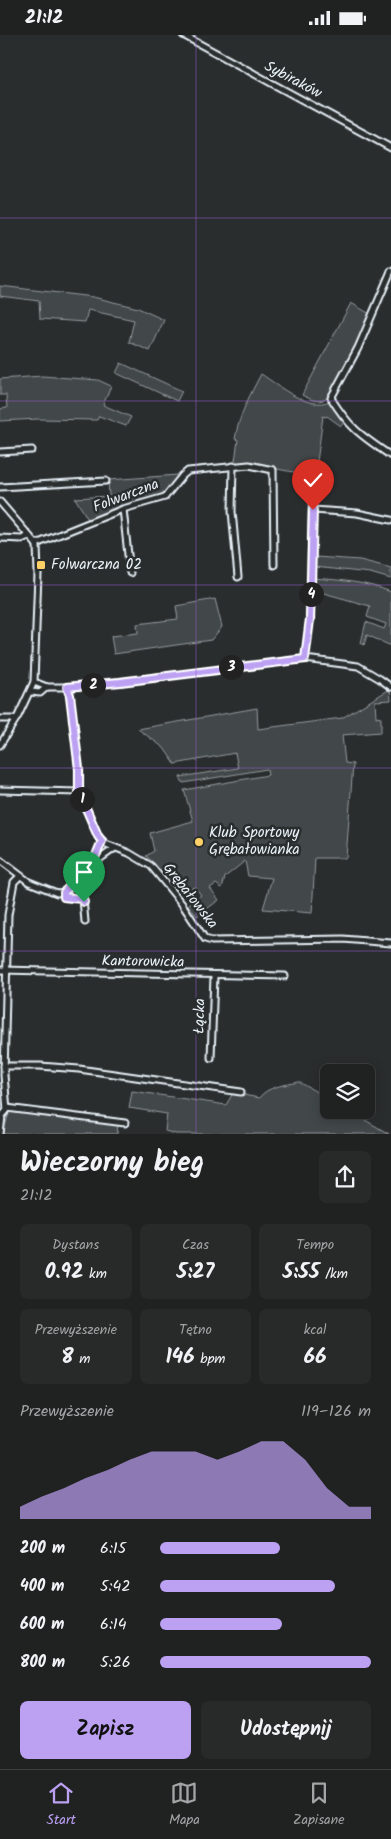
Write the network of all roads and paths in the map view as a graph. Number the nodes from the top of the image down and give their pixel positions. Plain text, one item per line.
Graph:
1 (183, 35) edge
2 (391, 148) edge
3 (391, 271) edge
4 (32, 450) dead end
5 (0, 452) edge
6 (391, 456) edge
7 (233, 466) junction
8 (313, 474) dead end
9 (106, 481) dead end
10 (0, 487) edge
11 (0, 502) edge
12 (123, 509) junction
13 (313, 510) junction
14 (391, 520) edge
15 (29, 536) junction
16 (0, 538) edge
17 (36, 544) junction
18 (274, 565) dead end
19 (130, 573) dead end
20 (238, 577) dead end
21 (305, 659) junction
22 (34, 682) junction
23 (48, 687) junction
24 (67, 687) junction
25 (391, 687) edge
26 (31, 692) junction
27 (0, 719) edge
28 (16, 719) junction
29 (0, 745) edge
30 (0, 790) edge
31 (79, 792) junction
32 (102, 841) junction
33 (115, 848) junction
34 (0, 860) edge
35 (95, 862) junction
36 (20, 876) junction
37 (64, 892) junction
38 (85, 922) dead end
39 (391, 943) edge
40 (3, 970) edge
41 (214, 976) junction
42 (285, 976) dead end
43 (3, 999) edge
44 (212, 1057) dead end
45 (4, 1066) junction
46 (2, 1082) edge
47 (241, 1092) dead end
48 (3, 1098) edge
49 (7, 1108) junction
50 (125, 1123) dead end
51 (0, 1134) edge

1 - 2 street, Sybiraków
3 - 6 street
4 - 5 street
7 - 12 street, Folwarczna
7 - 18 street, Folwarczna
7 - 20 street
8 - 13 street
9 - 10 street
11 - 15 street
12 - 17 street, Folwarczna
12 - 19 street
13 - 14 street
13 - 21 street
15 - 16 street
15 - 17 street
17 - 22 street
21 - 24 street
21 - 25 street
22 - 23 street
22 - 26 street
23 - 24 street
23 - 26 street
24 - 31 street
26 - 28 street
27 - 28 street
28 - 29 street
30 - 31 street
31 - 32 street
32 - 33 street
32 - 35 street
33 - 35 street
33 - 39 street, Grębałowska
34 - 36 street
35 - 37 street
36 - 37 street
36 - 40 street
37 - 38 street
40 - 41 street, Kantorowicka
40 - 43 street
41 - 42 street, Kantorowicka
41 - 44 street, Łącka
43 - 45 street
45 - 46 street
45 - 47 street
46 - 48 street
48 - 49 street
49 - 50 street
49 - 51 street

